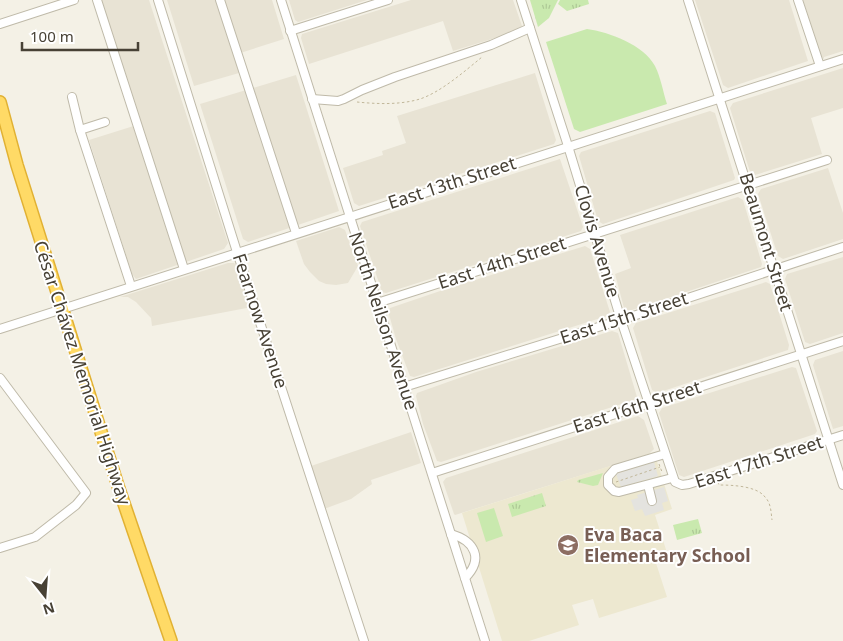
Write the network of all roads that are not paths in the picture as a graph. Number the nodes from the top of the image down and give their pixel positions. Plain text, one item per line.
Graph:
1 (74, 0) edge
2 (97, 0) edge
3 (158, 0) edge
4 (220, 0) edge
5 (281, 0) edge
6 (388, 0) edge
7 (521, 0) edge
8 (688, 0) edge
9 (798, 0) edge
10 (0, 24) edge
11 (530, 28) junction
12 (290, 31) junction
13 (843, 58) edge
14 (820, 66) junction
15 (72, 96) dead end
16 (720, 98) junction
17 (312, 99) junction
18 (0, 102) edge
19 (105, 122) dead end
20 (80, 130) junction
21 (568, 146) junction
22 (827, 160) dead end
23 (748, 184) junction
24 (350, 216) junction
25 (296, 233) junction
26 (595, 234) junction
27 (843, 248) edge
28 (237, 252) junction
29 (184, 269) junction
30 (774, 270) junction
31 (131, 286) junction
32 (377, 303) junction
33 (62, 308) junction
34 (621, 320) junction
35 (0, 329) edge
36 (843, 341) edge
37 (801, 354) junction
38 (0, 378) edge
39 (404, 387) junction
40 (649, 404) junction
41 (843, 435) edge
42 (829, 440) junction
43 (661, 455) junction
44 (432, 473) junction
45 (670, 480) junction
46 (648, 485) junction
47 (843, 485) edge
48 (652, 501) dead end
49 (451, 534) junction
50 (0, 548) edge
51 (465, 578) junction
52 (171, 641) edge
53 (364, 641) edge
54 (485, 641) edge

1 - 10 street
2 - 29 street
3 - 28 street, Fearnow Avenue
4 - 25 street
5 - 12 street, North Neilson Avenue
6 - 12 street
7 - 11 street, Clovis Avenue
8 - 16 street, Beaumont Street
9 - 14 street
11 - 17 street
11 - 21 street, Clovis Avenue
12 - 17 street, North Neilson Avenue
13 - 14 street, East 13th Street
14 - 16 street, East 13th Street
15 - 20 street
16 - 21 street, East 13th Street
16 - 23 street, Beaumont Street
17 - 24 street, North Neilson Avenue
18 - 33 highway, César Chávez Memorial Highway
19 - 20 street
20 - 31 street
21 - 24 street, East 13th Street
21 - 26 street, Clovis Avenue
22 - 23 street, East 14th Street
23 - 26 street, East 14th Street
23 - 30 street, Beaumont Street
24 - 25 street, East 13th Street
24 - 32 street, North Neilson Avenue
25 - 28 street, East 13th Street
26 - 32 street, East 14th Street
26 - 34 street, Clovis Avenue
27 - 30 street, East 15th Street
28 - 29 street, East 13th Street
28 - 53 street, Fearnow Avenue
29 - 31 street, East 13th Street
30 - 34 street, East 15th Street
30 - 37 street, Beaumont Street
31 - 33 street, East 13th Street
32 - 39 street, North Neilson Avenue
33 - 35 street, East 13th Street
33 - 52 highway, César Chávez Memorial Highway
34 - 39 street, East 15th Street
34 - 40 street, Clovis Avenue
36 - 37 street, East 16th Street
37 - 40 street, East 16th Street
37 - 42 street, Beaumont Street
38 - 50 street
39 - 44 street, North Neilson Avenue
40 - 43 street, Clovis Avenue
40 - 44 street, East 16th Street
41 - 42 street, East 17th Street
42 - 45 street, East 17th Street
42 - 47 street, Beaumont Street
43 - 45 street, Clovis Avenue
43 - 46 street, East 17th Street
44 - 49 street, North Neilson Avenue
45 - 46 street, East 17th Street
46 - 48 street
49 - 51 street, North Neilson Avenue
49 - 51 street
51 - 54 street, North Neilson Avenue

